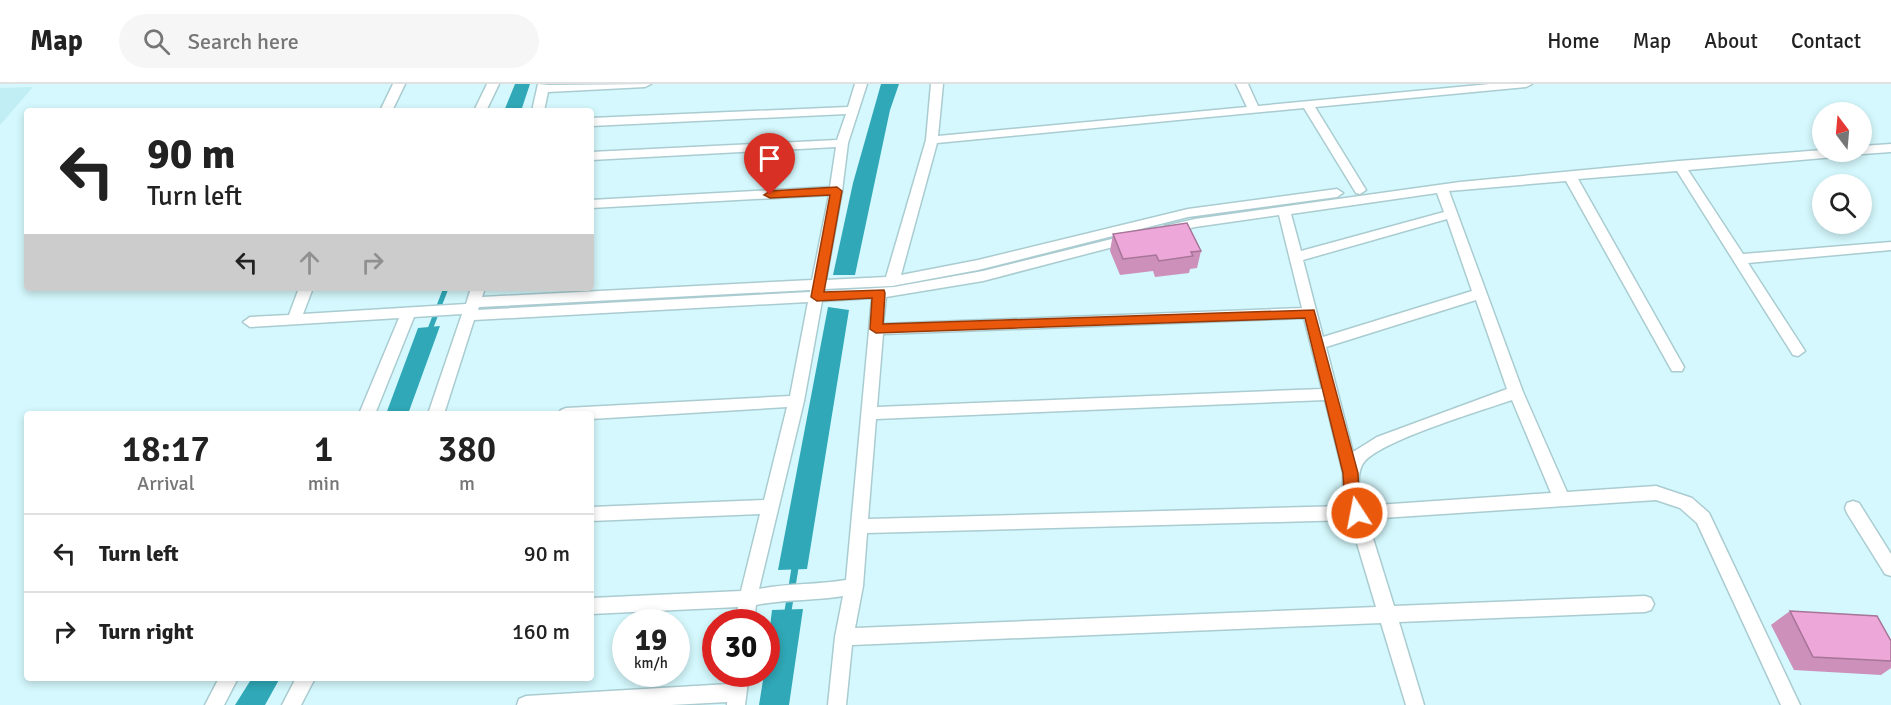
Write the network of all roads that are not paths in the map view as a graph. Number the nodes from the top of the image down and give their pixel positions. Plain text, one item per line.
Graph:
1 (399, 84) edge
2 (493, 84) edge
3 (645, 84) edge
4 (861, 84) edge
5 (937, 84) edge
6 (1242, 84) edge
7 (1526, 84) edge
8 (544, 86) edge
9 (1308, 106) junction
10 (387, 108) edge
11 (481, 108) edge
12 (538, 108) edge
13 (854, 110) junction
14 (1254, 110) junction
15 (594, 122) edge
16 (1891, 138) edge
17 (932, 140) junction
18 (1872, 140) edge
19 (842, 143) junction
20 (1812, 145) edge
21 (1891, 148) edge
22 (1872, 149) edge
23 (1812, 155) edge
24 (594, 156) edge
25 (1679, 165) junction
26 (1570, 176) junction
27 (1442, 189) junction
28 (1360, 190) junction
29 (837, 191) junction
30 (594, 204) edge
31 (1284, 211) junction
32 (1451, 214) junction
33 (1891, 246) edge
34 (1296, 257) junction
35 (1739, 259) junction
36 (892, 281) junction
37 (305, 291) edge
38 (477, 291) edge
39 (818, 291) junction
40 (879, 293) junction
41 (1480, 294) junction
42 (471, 309) junction
43 (1310, 313) junction
44 (415, 314) junction
45 (294, 320) junction
46 (250, 322) dead end
47 (876, 329) junction
48 (1318, 345) junction
49 (1798, 351) dead end
50 (1677, 367) dead end
51 (1516, 392) junction
52 (1331, 394) junction
53 (796, 401) junction
54 (368, 411) edge
55 (437, 411) edge
56 (594, 412) edge
57 (869, 413) junction
58 (1351, 473) junction
59 (1562, 500) junction
60 (771, 507) junction
61 (1853, 508) dead end
62 (1357, 513) junction
63 (594, 514) edge
64 (859, 526) junction
65 (1891, 569) edge
66 (854, 586) junction
67 (748, 599) junction
68 (1645, 604) dead end
69 (594, 606) edge
70 (747, 609) edge
71 (844, 637) junction
72 (227, 681) edge
73 (304, 681) edge
74 (738, 690) edge
75 (214, 705) edge
76 (291, 705) edge
77 (526, 705) edge
78 (837, 705) edge
79 (1415, 705) edge
80 (1791, 705) edge

1 - 10 street
2 - 11 street
3 - 8 street
4 - 13 street
5 - 17 street
6 - 14 street
7 - 9 street
8 - 12 street
9 - 14 street
9 - 28 street
13 - 15 street
13 - 19 street
14 - 17 street
16 - 18 street
17 - 36 street
19 - 24 street
19 - 29 street
20 - 28 street
21 - 22 street
23 - 25 street
25 - 26 street
25 - 35 street
26 - 27 street
26 - 50 street
27 - 31 street
27 - 32 street
28 - 36 street
29 - 30 street
29 - 39 street
31 - 34 street
31 - 40 street
32 - 34 street
32 - 41 street
33 - 35 street
34 - 43 street
35 - 49 street
36 - 39 street
37 - 45 street
38 - 42 street
39 - 40 street
39 - 42 street
39 - 53 street
40 - 47 street
41 - 48 street
41 - 51 street
42 - 44 street
42 - 55 street
43 - 47 street
43 - 48 street
44 - 45 street
44 - 54 street
45 - 46 street
47 - 57 street
48 - 52 street
51 - 58 street
51 - 59 street
52 - 57 street
52 - 58 street
53 - 56 street
53 - 60 street
57 - 64 street
58 - 62 street
59 - 62 street
59 - 80 street
60 - 63 street
60 - 67 street
61 - 65 street
62 - 64 street
62 - 79 street
64 - 66 street
66 - 67 street
66 - 71 street
67 - 69 street
67 - 70 street
68 - 71 street
71 - 78 street
72 - 75 street
73 - 76 street
74 - 77 street

